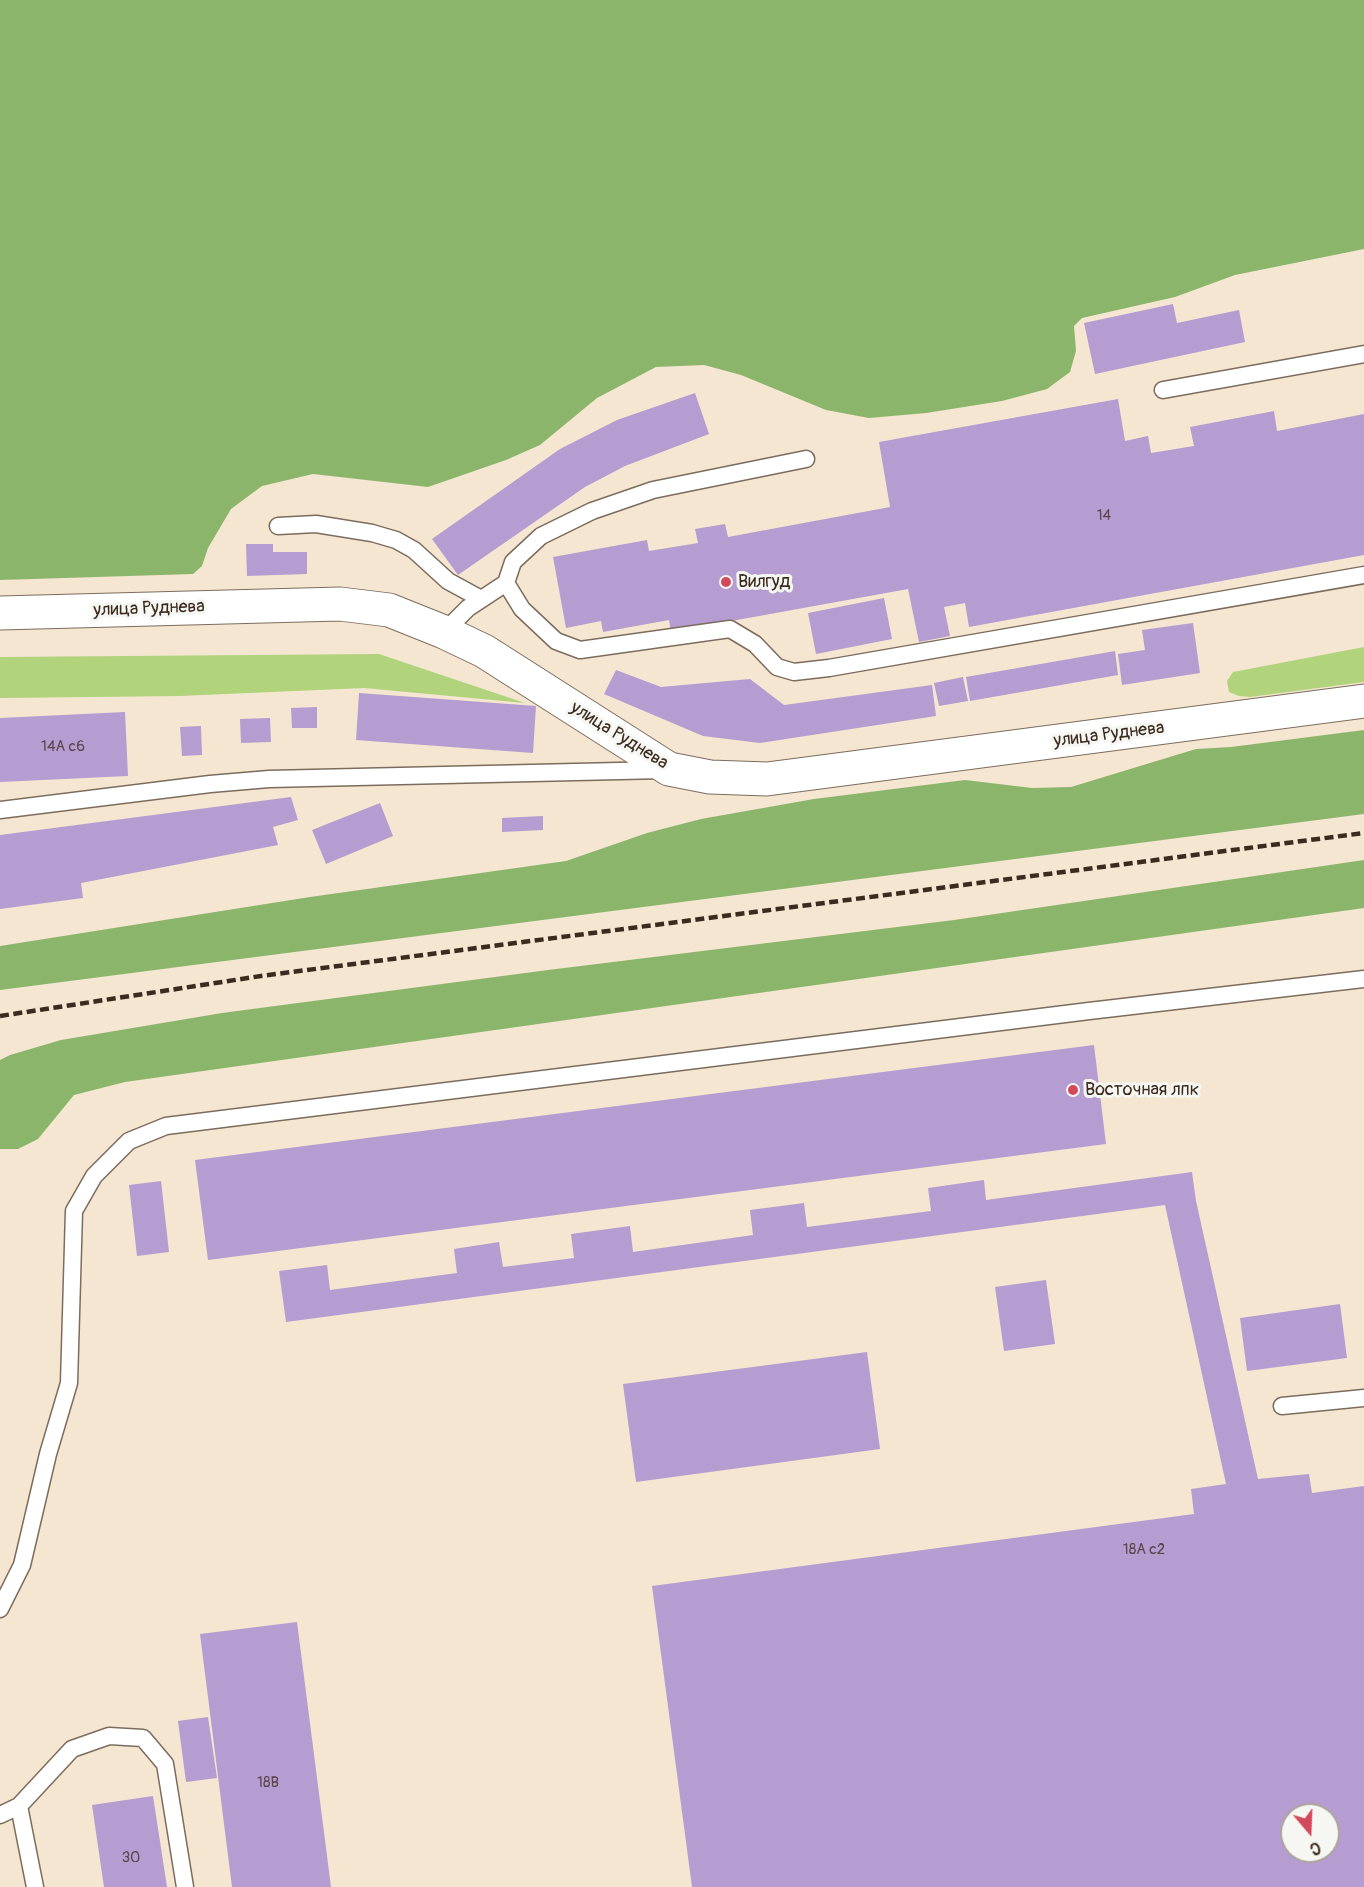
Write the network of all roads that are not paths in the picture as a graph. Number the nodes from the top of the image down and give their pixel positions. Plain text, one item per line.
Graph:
1 (1364, 354) edge
2 (1163, 390) dead end
3 (806, 459) dead end
4 (278, 526) dead end
5 (1364, 575) edge
6 (506, 583) junction
7 (481, 599) junction
8 (0, 613) edge
9 (444, 632) junction
10 (1364, 701) edge
11 (669, 770) junction
12 (0, 810) edge
13 (1364, 979) edge
14 (1364, 1398) edge
15 (1282, 1406) dead end
16 (0, 1609) edge
17 (19, 1806) junction
18 (0, 1815) edge
19 (35, 1887) edge
20 (184, 1887) edge

1 - 2 lane
3 - 6 lane
4 - 7 lane
5 - 6 lane
6 - 7 lane
7 - 9 lane
8 - 9 street, улица Руднева
9 - 11 street, улица Руднева
10 - 11 street, улица Руднева
11 - 12 lane
13 - 16 lane
14 - 15 lane
17 - 18 lane
17 - 19 lane
17 - 20 lane

